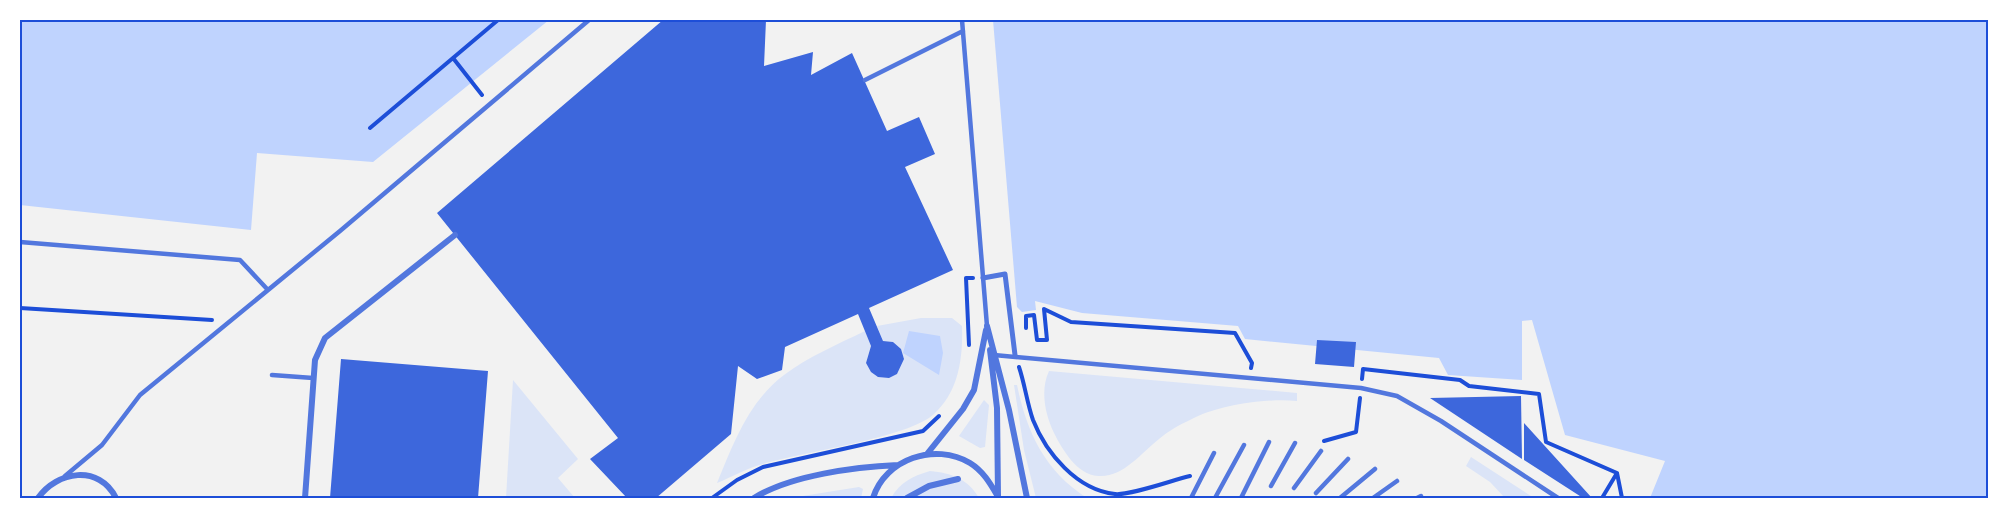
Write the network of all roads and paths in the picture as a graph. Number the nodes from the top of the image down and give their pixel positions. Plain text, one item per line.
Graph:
1 (498, 20) edge
2 (589, 20) edge
3 (962, 20) edge
4 (963, 31) junction
5 (453, 58) junction
6 (865, 80) dead end
7 (489, 103) junction
8 (370, 128) dead end
9 (455, 235) dead end
10 (20, 242) edge
11 (983, 278) junction
12 (268, 290) junction
13 (20, 308) edge
14 (234, 318) junction
15 (987, 326) junction
16 (967, 355) dead end
17 (994, 355) junction
18 (1015, 355) junction
19 (1024, 356) junction
20 (1252, 363) dead end
21 (272, 375) dead end
22 (314, 378) junction
23 (1361, 388) junction
24 (945, 411) dead end
25 (1269, 442) dead end
26 (1295, 443) dead end
27 (1244, 445) dead end
28 (1321, 451) dead end
29 (1214, 453) dead end
30 (927, 454) junction
31 (1348, 459) dead end
32 (899, 465) junction
33 (1375, 468) dead end
34 (1617, 473) junction
35 (65, 476) junction
36 (958, 479) dead end
37 (1397, 481) dead end
38 (1270, 486) dead end
39 (1294, 488) dead end
40 (1316, 493) dead end
41 (998, 497) edge
42 (38, 498) edge
43 (116, 498) edge
44 (305, 498) edge
45 (712, 498) edge
46 (754, 498) edge
47 (873, 498) edge
48 (908, 498) edge
49 (1027, 498) edge
50 (1119, 498) edge
51 (1191, 498) edge
52 (1215, 498) edge
53 (1241, 498) edge
54 (1340, 498) edge
55 (1373, 498) edge
56 (1558, 498) edge
57 (1602, 498) edge
58 (1622, 498) edge

1 - 5 path
2 - 7 lane
3 - 4 lane
4 - 6 lane
4 - 11 lane
5 - 7 path
5 - 8 path
7 - 12 lane
9 - 22 street
10 - 12 lane
11 - 15 lane
11 - 16 path
11 - 18 street
12 - 14 lane
13 - 14 path
14 - 35 lane
15 - 17 street
15 - 30 street
15 - 41 street
17 - 18 lane
17 - 49 street
18 - 19 lane
18 - 50 path
19 - 20 path
19 - 23 lane
21 - 22 lane
22 - 44 street
23 - 34 path
23 - 56 lane
24 - 45 path
25 - 53 lane
26 - 38 lane
27 - 52 lane
28 - 39 lane
29 - 51 lane
30 - 32 street
30 - 41 street
31 - 40 lane
32 - 46 street
32 - 47 street
33 - 54 lane
34 - 57 path
34 - 58 path
35 - 42 street
35 - 43 street
36 - 48 street
37 - 55 lane

